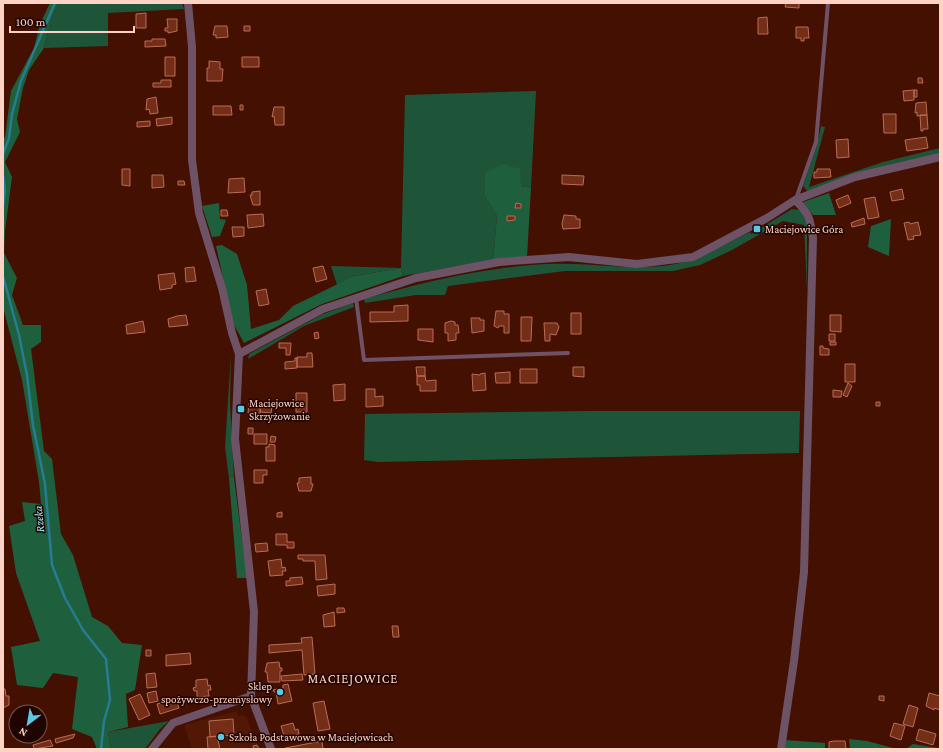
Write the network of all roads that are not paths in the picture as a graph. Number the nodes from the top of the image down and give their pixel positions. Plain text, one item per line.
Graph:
1 (188, 3) edge
2 (828, 3) edge
3 (940, 157) edge
4 (795, 200) junction
5 (356, 298) junction
6 (568, 353) dead end
7 (239, 354) junction
8 (251, 696) junction
9 (152, 749) edge
10 (271, 749) edge
11 (780, 749) edge

1 - 7 street
2 - 4 lane
3 - 4 street
4 - 5 street
4 - 11 street
5 - 6 lane
5 - 7 street
7 - 8 street
8 - 9 street
8 - 10 street

